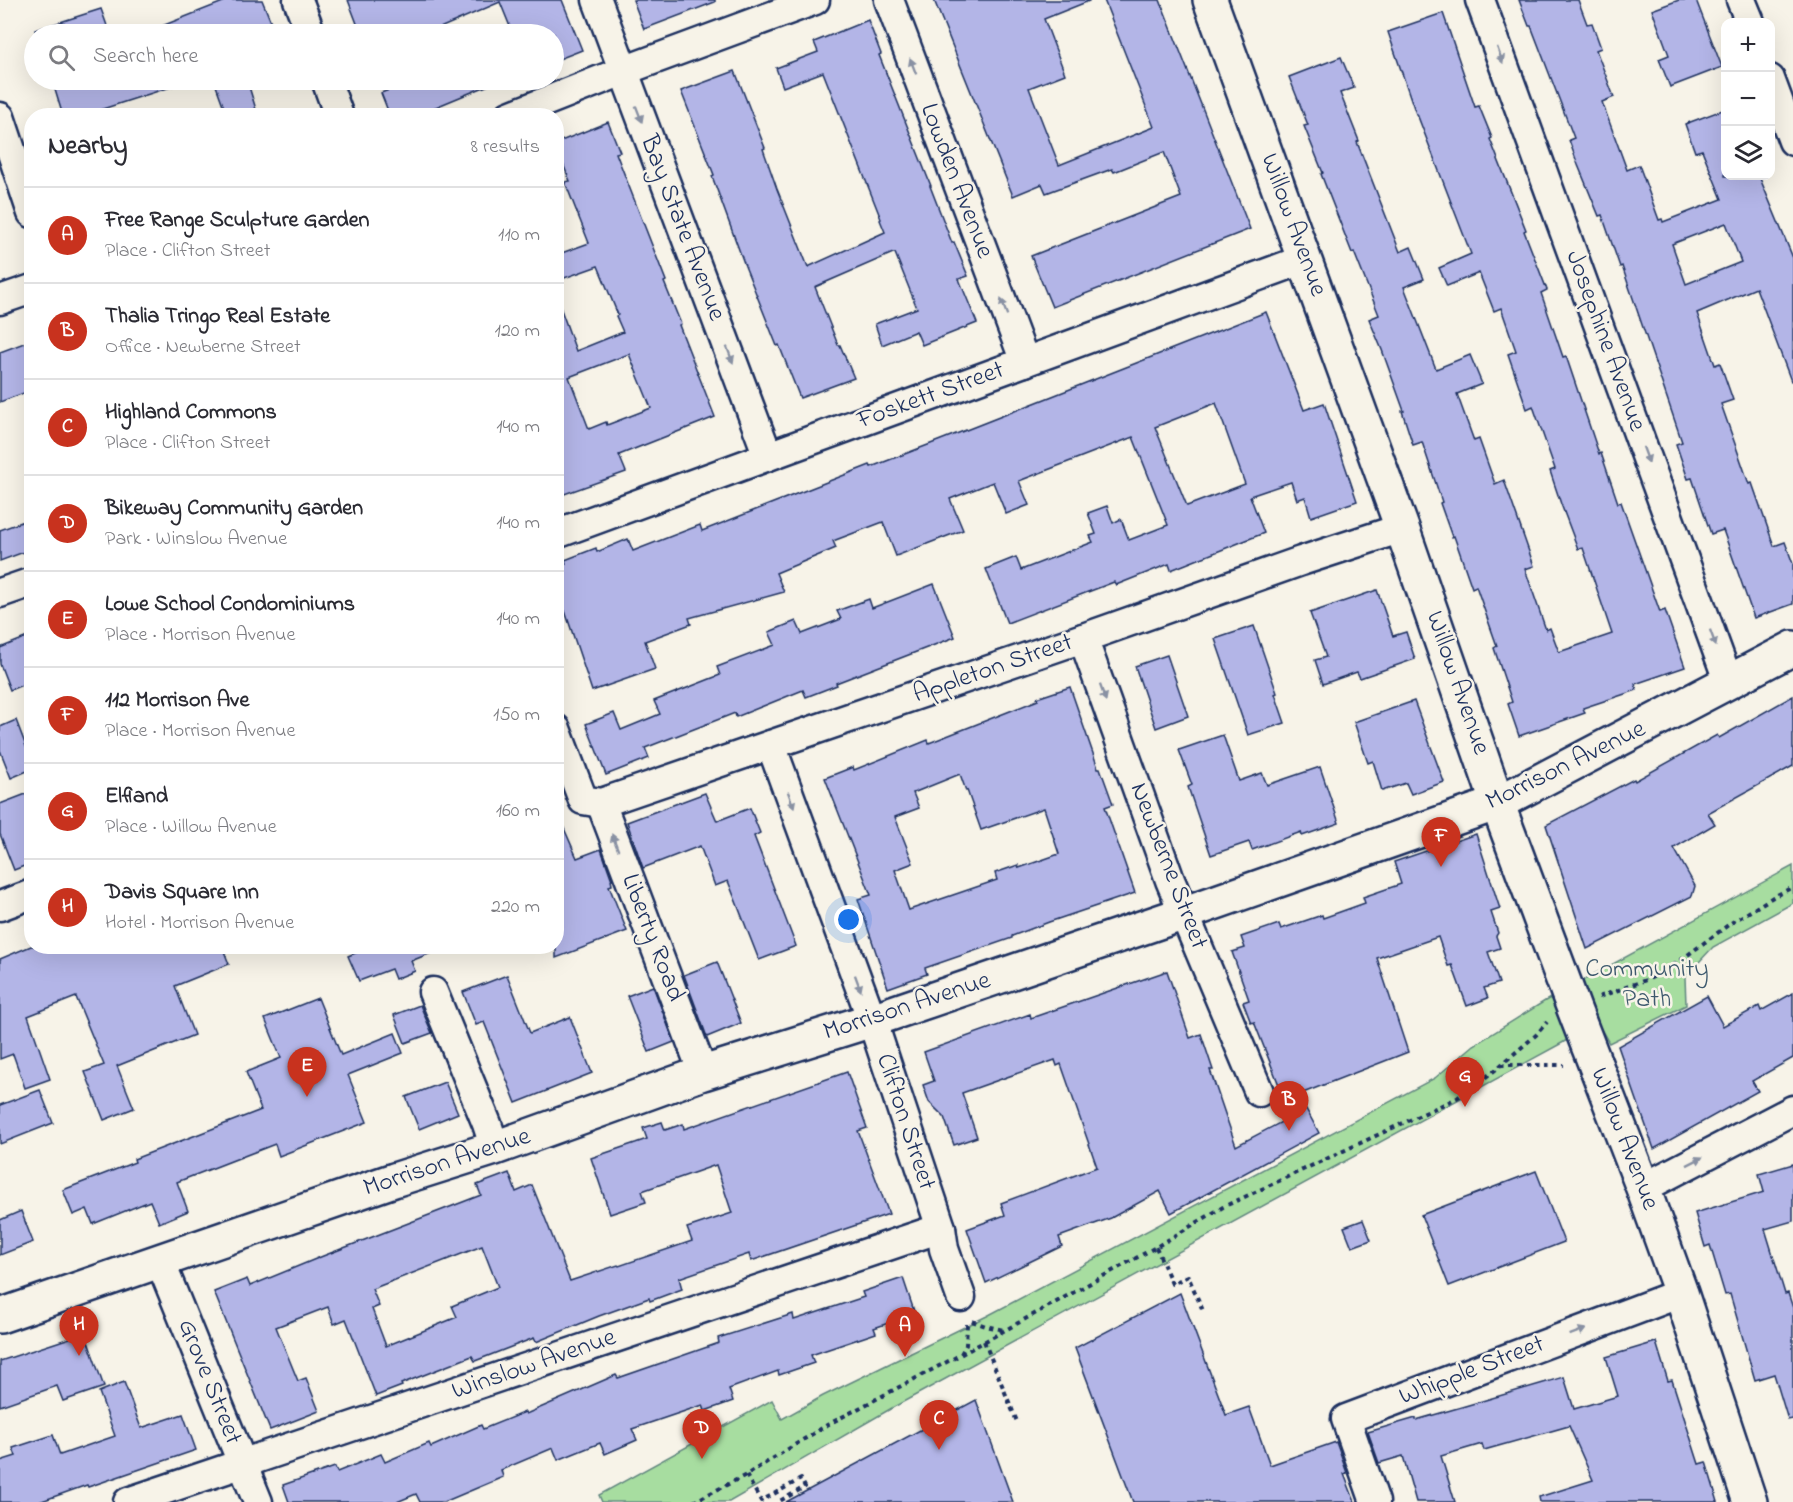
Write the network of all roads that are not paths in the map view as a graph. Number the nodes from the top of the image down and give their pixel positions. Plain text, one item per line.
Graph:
1 (298, 0) edge
2 (597, 0) edge
3 (815, 0) edge
4 (889, 0) edge
5 (1210, 0) edge
6 (1480, 0) edge
7 (1741, 0) edge
8 (1748, 18) edge
9 (306, 24) edge
10 (623, 71) junction
11 (330, 90) edge
12 (1775, 92) edge
13 (336, 108) edge
14 (529, 108) edge
15 (0, 117) edge
16 (1793, 141) edge
17 (24, 189) edge
18 (1305, 259) junction
19 (24, 292) edge
20 (0, 300) edge
21 (1025, 362) junction
22 (768, 456) junction
23 (1402, 528) junction
24 (564, 531) edge
25 (24, 585) edge
26 (0, 593) edge
27 (1083, 638) junction
28 (1793, 648) edge
29 (1728, 682) junction
30 (564, 745) edge
31 (771, 745) junction
32 (592, 801) junction
33 (1498, 803) junction
34 (24, 897) edge
35 (0, 906) edge
36 (1185, 913) junction
37 (433, 992) dead end
38 (872, 1020) junction
39 (703, 1074) junction
40 (1259, 1092) dead end
41 (1793, 1110) edge
42 (495, 1148) junction
43 (1643, 1188) junction
44 (941, 1228) junction
45 (160, 1261) junction
46 (1682, 1293) junction
47 (961, 1297) dead end
48 (0, 1316) edge
49 (242, 1464) junction
50 (128, 1502) edge
51 (258, 1502) edge
52 (1375, 1502) edge
53 (1750, 1502) edge

1 - 9 street
2 - 10 street, Bay State Avenue
3 - 10 street
21 -> 4 street, Lowden Avenue
5 - 18 street, Willow Avenue
6 -> 29 street, Josephine Avenue
7 - 8 street
10 - 14 street
10 -> 22 street, Bay State Avenue
11 - 13 street
12 - 16 street
15 - 17 street
18 - 21 street, Foskett Street
18 - 23 street, Willow Avenue
19 - 20 street
21 - 22 street, Foskett Street
22 - 24 street, Foskett Street
23 - 27 street, Appleton Street
23 - 33 street, Willow Avenue
25 - 26 street
27 - 31 street, Appleton Street
27 -> 36 street, Newberne Street
28 - 29 street, Morrison Avenue
29 - 33 street, Morrison Avenue
30 - 32 street, Liberty Road
31 - 32 street, Appleton Street
31 -> 38 street, Clifton Street
39 -> 32 street, Liberty Road
33 - 36 street, Morrison Avenue
33 - 43 street, Willow Avenue
34 - 35 street
36 - 38 street, Morrison Avenue
36 - 40 street, Newberne Street
37 - 42 street
38 - 39 street, Morrison Avenue
38 - 44 street, Clifton Street
39 - 42 street, Morrison Avenue
43 -> 41 street
42 - 45 street, Morrison Avenue
43 - 46 street, Willow Avenue
44 - 47 street, Clifton Street
44 - 49 street, Winslow Avenue
45 - 48 street, Morrison Avenue
45 - 49 street, Grove Street
52 -> 46 street, Whipple Street
46 - 53 street, Willow Avenue
49 - 50 street, Winslow Avenue
49 - 51 street, Grove Street

